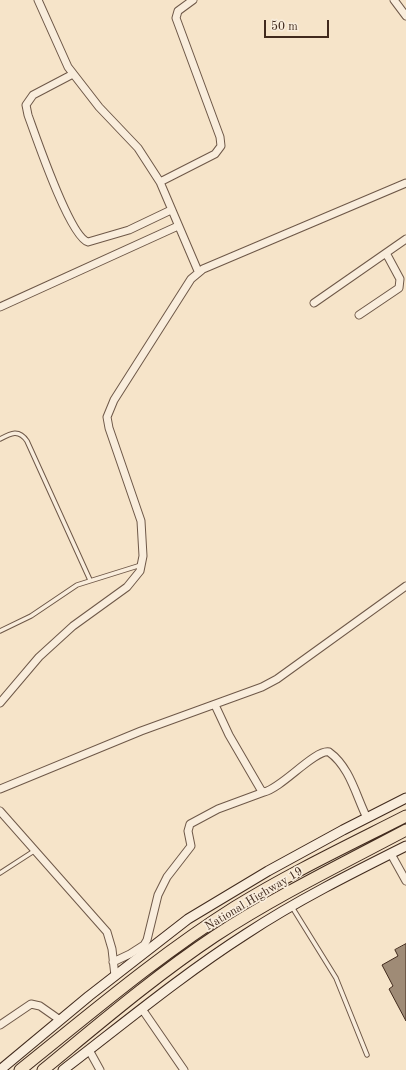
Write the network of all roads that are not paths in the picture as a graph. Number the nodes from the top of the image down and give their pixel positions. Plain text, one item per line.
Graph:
1 (38, 0) edge
2 (193, 0) edge
3 (394, 0) edge
4 (406, 16) edge
5 (73, 74) junction
6 (160, 182) junction
7 (406, 183) edge
8 (171, 210) junction
9 (178, 226) junction
10 (406, 239) edge
11 (386, 253) junction
12 (198, 271) junction
13 (314, 303) dead end
14 (0, 307) edge
15 (359, 315) dead end
16 (0, 438) edge
17 (142, 565) junction
18 (90, 580) junction
19 (406, 586) edge
20 (0, 630) edge
21 (0, 703) edge
22 (215, 705) junction
23 (0, 789) edge
24 (264, 792) junction
25 (406, 798) edge
26 (0, 811) edge
27 (406, 816) edge
28 (367, 818) junction
29 (406, 830) edge
30 (406, 846) edge
31 (34, 851) junction
32 (391, 854) junction
33 (0, 873) edge
34 (406, 881) edge
35 (292, 907) junction
36 (113, 962) junction
37 (115, 976) junction
38 (142, 1009) junction
39 (60, 1020) junction
40 (0, 1025) edge
41 (89, 1050) junction
42 (367, 1055) dead end
43 (0, 1070) edge
44 (20, 1070) edge
45 (43, 1070) edge
46 (63, 1070) edge
47 (100, 1070) edge
48 (184, 1070) edge

1 - 5 street
2 - 6 street
3 - 4 street
5 - 6 street
5 - 8 street
6 - 8 street
7 - 12 street
8 - 9 street
9 - 12 street
9 - 14 street
10 - 11 street
11 - 13 street
11 - 15 street
12 - 17 street
16 - 18 lane
17 - 18 lane
17 - 21 street
18 - 20 lane
19 - 22 street
22 - 23 street
22 - 24 street
24 - 28 street
24 - 36 street
25 - 28 main road
26 - 31 street
27 - 44 highway
28 - 37 main road
29 - 45 highway, National Highway 19
30 - 32 main road
31 - 33 lane
31 - 36 street
32 - 34 street
32 - 35 main road
35 - 38 main road
35 - 42 lane
36 - 37 street
37 - 39 main road
38 - 41 main road
38 - 48 street
39 - 40 street
39 - 43 main road
41 - 46 main road
41 - 47 street

